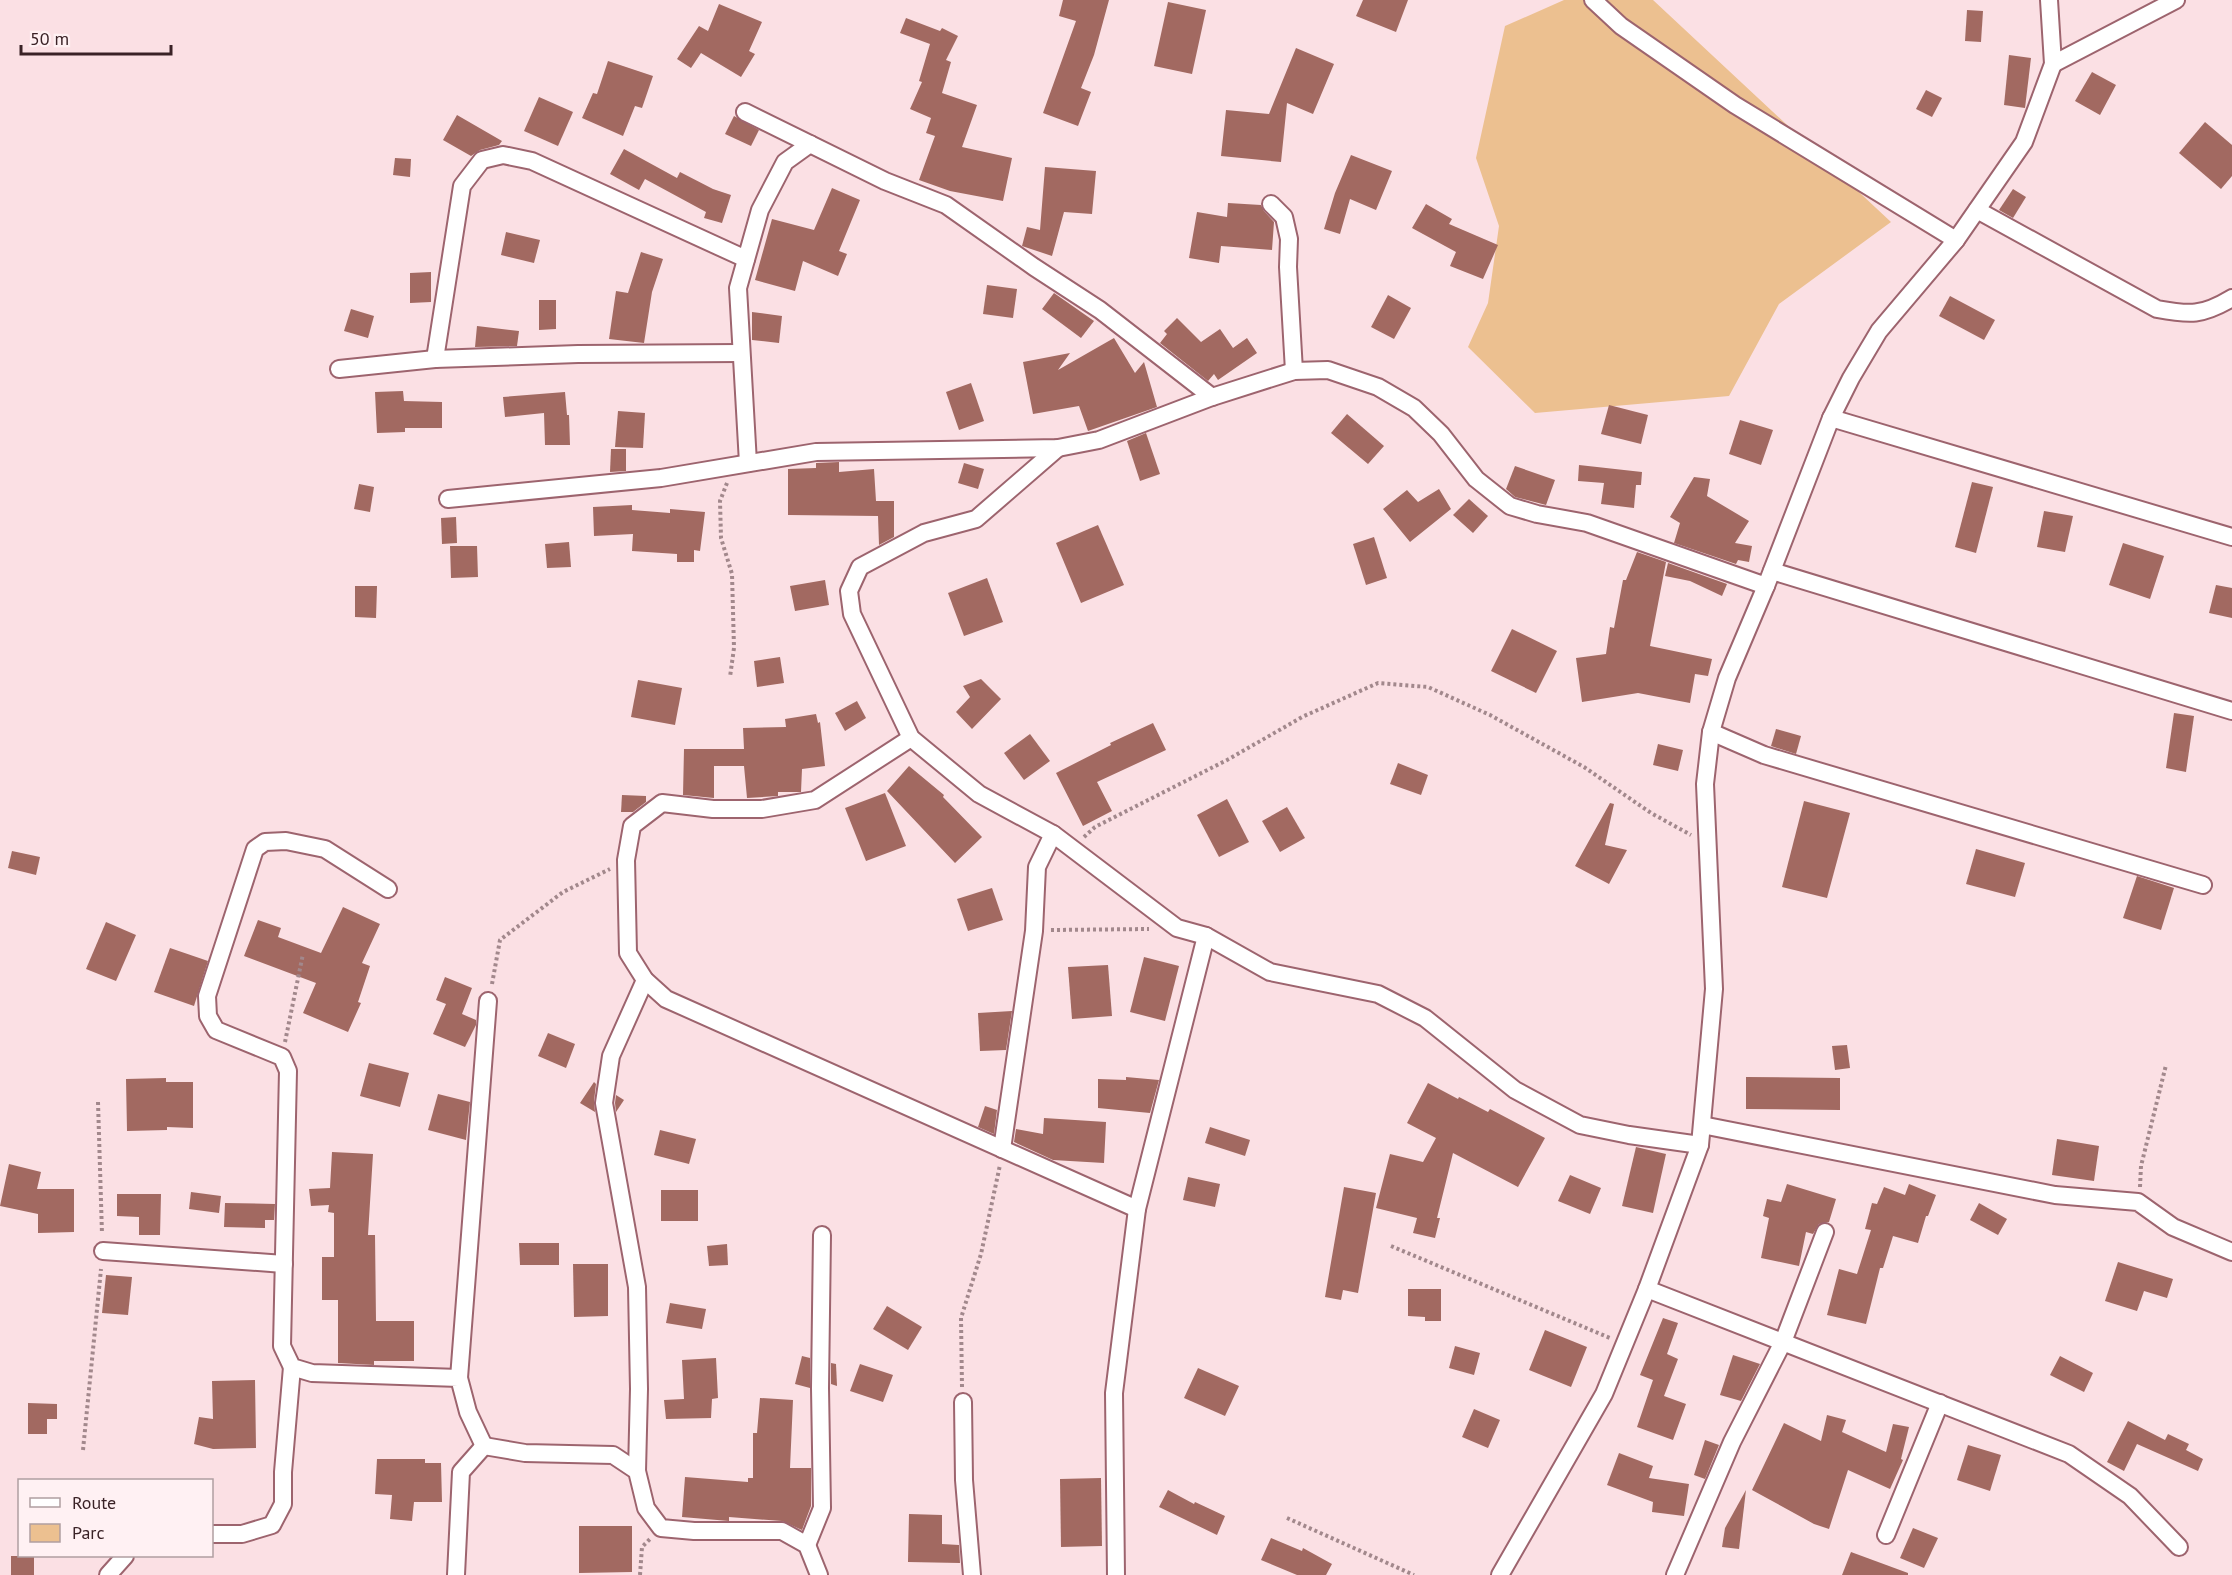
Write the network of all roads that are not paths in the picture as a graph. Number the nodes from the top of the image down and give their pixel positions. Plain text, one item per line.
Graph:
1 (1593, 0) edge
2 (2049, 0) edge
3 (2176, 0) edge
4 (2054, 64) junction
5 (745, 112) dead end
6 (810, 144) junction
7 (1271, 204) dead end
8 (1977, 210) junction
9 (1956, 240) junction
10 (746, 259) junction
11 (2232, 298) edge
12 (740, 353) junction
13 (435, 359) junction
14 (339, 369) dead end
15 (1294, 372) junction
16 (1212, 397) junction
17 (1831, 418) junction
18 (1058, 448) junction
19 (740, 464) junction
20 (448, 498) dead end
21 (2232, 537) edge
22 (1769, 578) junction
23 (2232, 711) edge
24 (1711, 732) junction
25 (911, 738) junction
26 (1053, 834) junction
27 (2203, 885) dead end
28 (388, 889) dead end
29 (1206, 936) junction
30 (645, 980) junction
31 (488, 1001) road end
32 (1702, 1125) junction
33 (1700, 1145) junction
34 (1002, 1149) junction
35 (1137, 1209) junction
36 (1825, 1232) dead end
37 (822, 1235) dead end
38 (103, 1251) road end
39 (2232, 1252) edge
40 (284, 1264) junction
41 (1647, 1289) junction
42 (1783, 1342) junction
43 (292, 1367) junction
44 (459, 1377) junction
45 (963, 1402) road end
46 (1940, 1403) junction
47 (484, 1446) junction
48 (637, 1471) junction
49 (213, 1534) edge
50 (1886, 1535) dead end
51 (807, 1545) junction
52 (2178, 1547) dead end
53 (124, 1557) edge
54 (108, 1575) edge
55 (456, 1575) edge
56 (819, 1575) edge
57 (972, 1575) edge
58 (1116, 1575) edge
59 (1500, 1575) edge
60 (1675, 1575) edge

1 - 9 street
2 - 4 street
3 - 4 street
4 - 8 street
5 - 6 street
6 - 10 street
6 - 16 street
7 - 15 street
8 - 9 street
8 - 11 street
9 - 17 street
10 - 12 street
10 - 13 street
12 - 13 street
12 - 19 street
13 - 14 street
15 - 16 street
15 - 22 street
16 - 18 street
17 - 21 street
17 - 22 street
18 - 19 street
18 - 25 street
19 - 20 street
22 - 23 street
22 - 24 street
24 - 27 street
24 - 32 street
25 - 26 street
25 - 30 street
26 - 29 street
26 - 34 street
28 - 40 street
29 - 33 street
29 - 35 street
30 - 34 street
30 - 48 street
31 - 44 street
32 - 33 street
32 - 39 street
33 - 41 street
34 - 35 street
35 - 58 street
36 - 42 street
37 - 51 street
38 - 40 street
40 - 43 street
41 - 42 street
41 - 59 street
42 - 46 street
42 - 60 street
43 - 44 street
43 - 49 street
44 - 47 street
45 - 57 street
46 - 50 street
46 - 52 street
47 - 48 street
47 - 55 street
48 - 51 street
51 - 56 street
53 - 54 street

